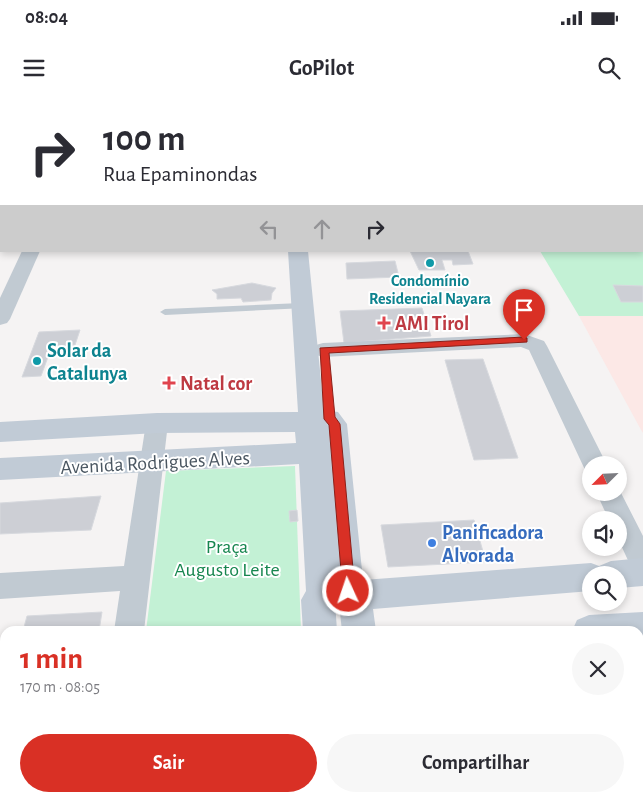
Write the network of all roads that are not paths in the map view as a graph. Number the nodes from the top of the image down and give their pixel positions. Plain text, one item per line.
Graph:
1 (31, 100) edge
2 (47, 100) edge
3 (51, 100) edge
4 (31, 252) edge
5 (298, 252) edge
6 (314, 252) edge
7 (301, 306) junction
8 (166, 312) dead end
9 (0, 319) edge
10 (324, 350) junction
11 (316, 420) junction
12 (157, 423) junction
13 (0, 432) edge
14 (320, 455) junction
15 (591, 456) edge
16 (152, 463) junction
17 (0, 469) edge
18 (612, 501) edge
19 (643, 563) edge
20 (643, 572) edge
21 (627, 574) edge
22 (135, 578) junction
23 (582, 578) edge
24 (0, 586) edge
25 (342, 592) junction
26 (130, 626) edge
27 (320, 626) edge
28 (357, 626) edge

1 - 2 main road
2 - 3 main road
4 - 9 street
5 - 7 main road
6 - 10 main road
7 - 8 lane
7 - 11 main road
10 - 11 main road
10 - 15 street
11 - 12 main road, Avenida Rodrigues Alves
11 - 14 main road
12 - 13 main road, Avenida Rodrigues Alves
12 - 16 street
14 - 16 main road, Avenida Rodrigues Alves
14 - 25 main road
16 - 17 main road, Avenida Rodrigues Alves
16 - 22 street
18 - 19 street
20 - 21 main road
22 - 24 street
22 - 26 street
23 - 25 main road
25 - 27 main road
25 - 28 main road

